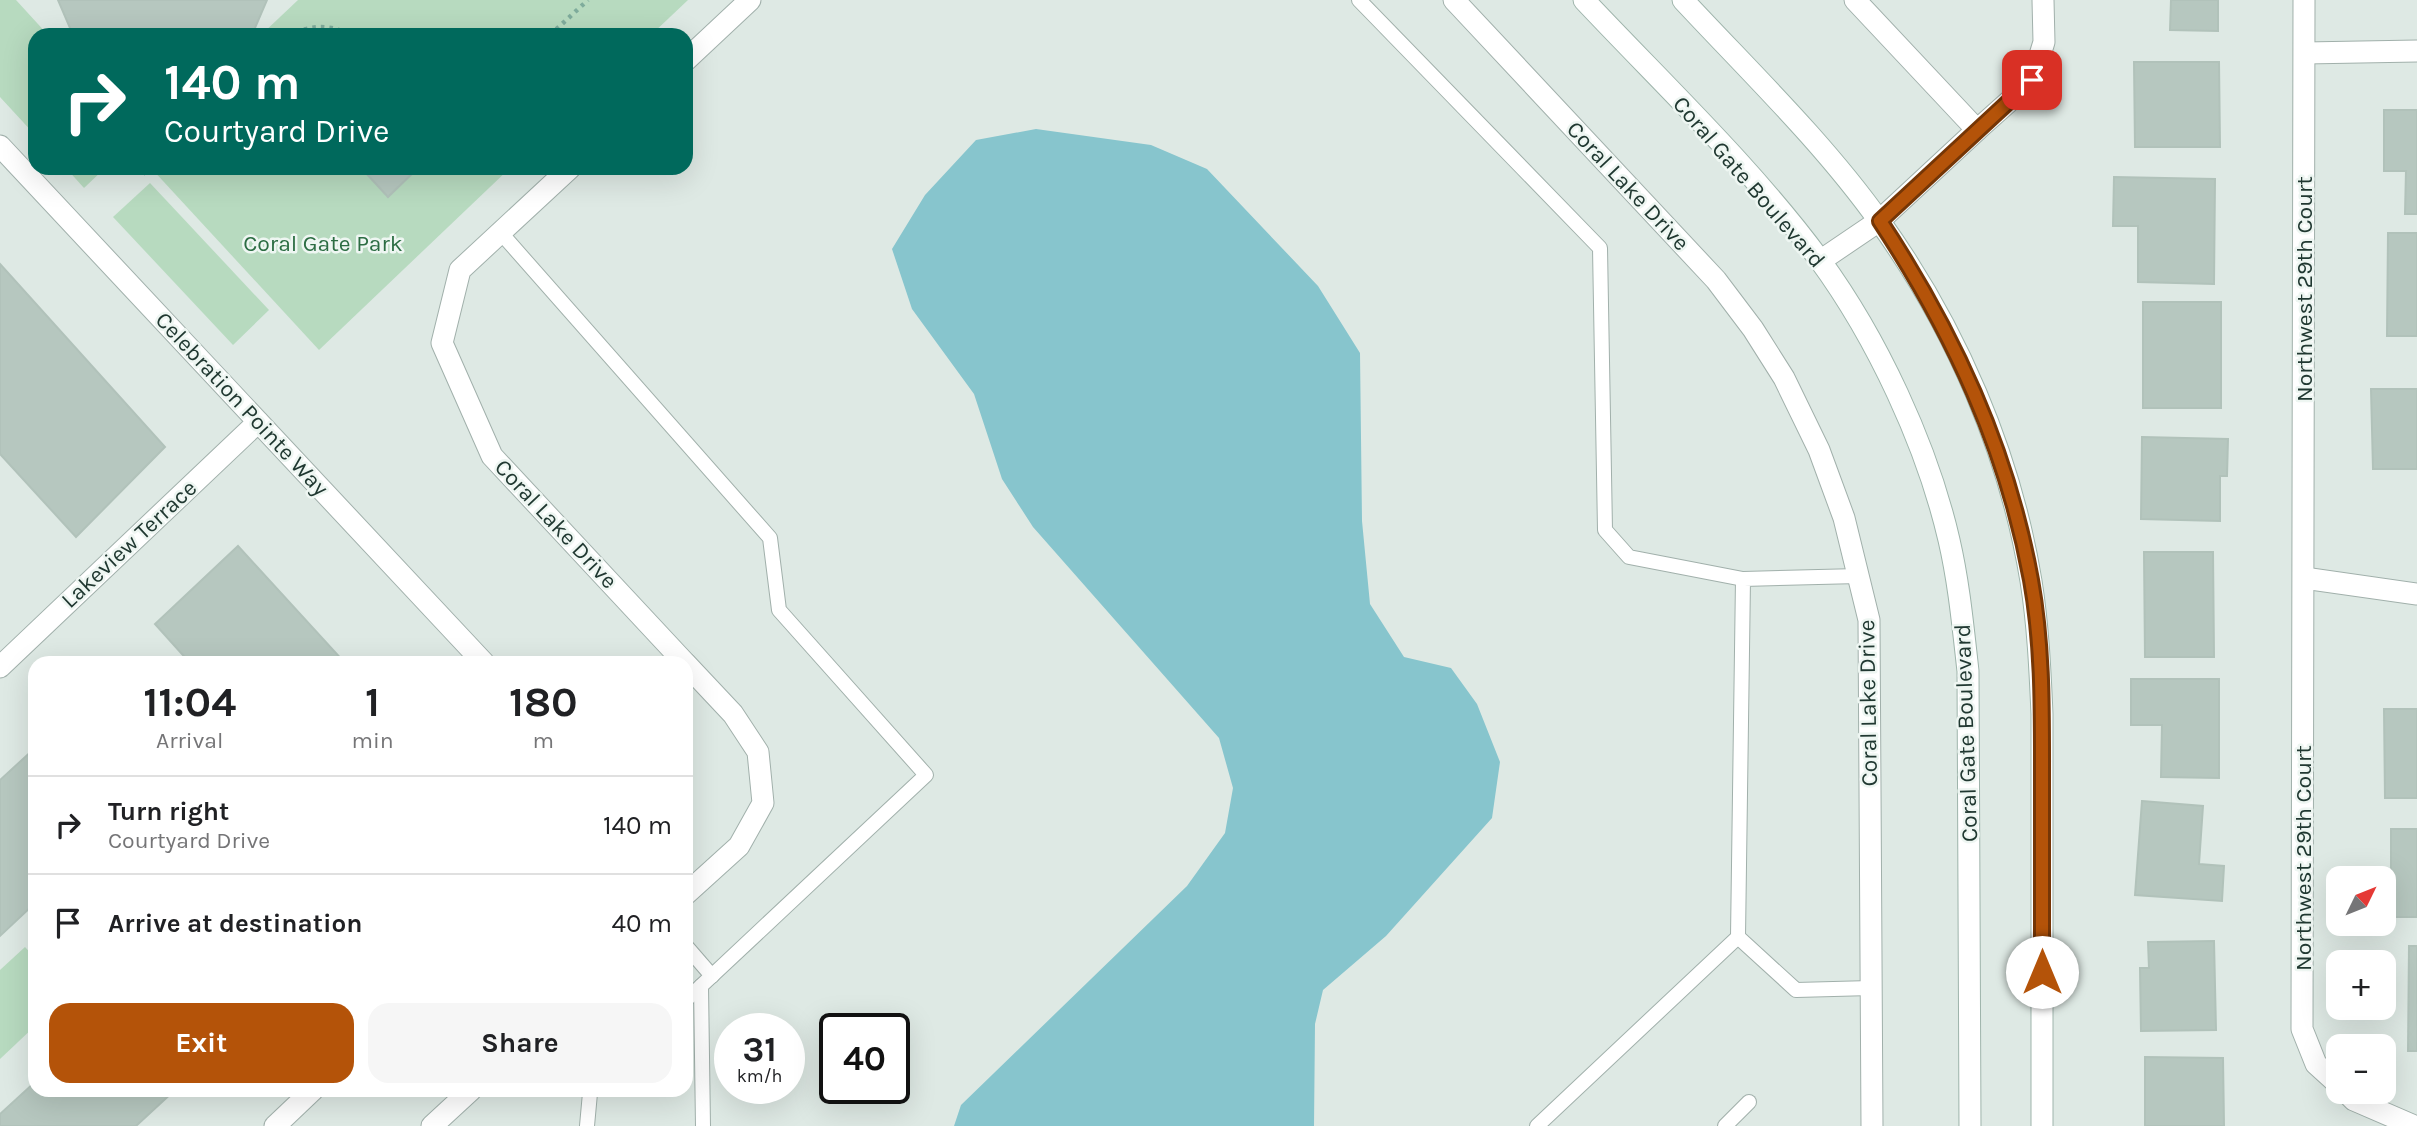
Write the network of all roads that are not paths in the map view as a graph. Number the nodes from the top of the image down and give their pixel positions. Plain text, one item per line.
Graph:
1 (750, 0) edge
2 (1359, 0) edge
3 (1454, 0) edge
4 (1584, 0) edge
5 (1683, 0) edge
6 (1855, 0) edge
7 (2043, 0) edge
8 (2304, 0) edge
9 (2417, 51) edge
10 (2305, 52) junction
11 (693, 53) edge
12 (1977, 130) junction
13 (0, 146) edge
14 (563, 175) edge
15 (1880, 221) junction
16 (501, 233) junction
17 (1821, 261) junction
18 (258, 422) junction
19 (1859, 576) junction
20 (2304, 578) junction
21 (1743, 579) junction
22 (2417, 594) edge
23 (477, 656) edge
24 (679, 656) edge
25 (0, 667) edge
26 (693, 671) edge
27 (693, 888) edge
28 (1738, 937) junction
29 (693, 958) edge
30 (706, 981) junction
31 (1871, 988) junction
32 (693, 993) edge
33 (2326, 1073) edge
34 (306, 1097) edge
35 (463, 1097) edge
36 (592, 1097) edge
37 (1749, 1102) dead end
38 (2363, 1104) edge
39 (275, 1126) edge
40 (432, 1126) edge
41 (587, 1126) edge
42 (703, 1126) edge
43 (1536, 1126) edge
44 (1724, 1126) edge
45 (1872, 1126) edge
46 (1970, 1126) edge
47 (2042, 1126) edge
48 (2414, 1126) edge

1 - 11 street
2 - 21 lane
3 - 19 street, Coral Lake Drive
4 - 17 street, Coral Gate Boulevard
5 - 15 street
6 - 12 street
7 - 12 street
8 - 10 street, Northwest 29th Court
9 - 10 street
10 - 20 street, Northwest 29th Court
12 - 15 street
13 - 18 street, Celebration Pointe Way
14 - 16 street, Coral Lake Drive
15 - 17 street
15 - 47 street
16 - 24 street, Coral Lake Drive
16 - 30 lane
17 - 46 street, Coral Gate Boulevard
18 - 23 street, Celebration Pointe Way
18 - 25 street, Lakeview Terrace
19 - 21 lane
19 - 31 street, Coral Lake Drive
20 - 22 street
20 - 33 street, Northwest 29th Court
21 - 28 lane
26 - 27 street, Coral Lake Drive
28 - 31 lane
28 - 43 lane
29 - 30 lane
30 - 32 lane
30 - 42 lane
31 - 45 street, Coral Lake Drive
34 - 39 street
35 - 40 street
36 - 41 lane
37 - 44 lane
38 - 48 street

